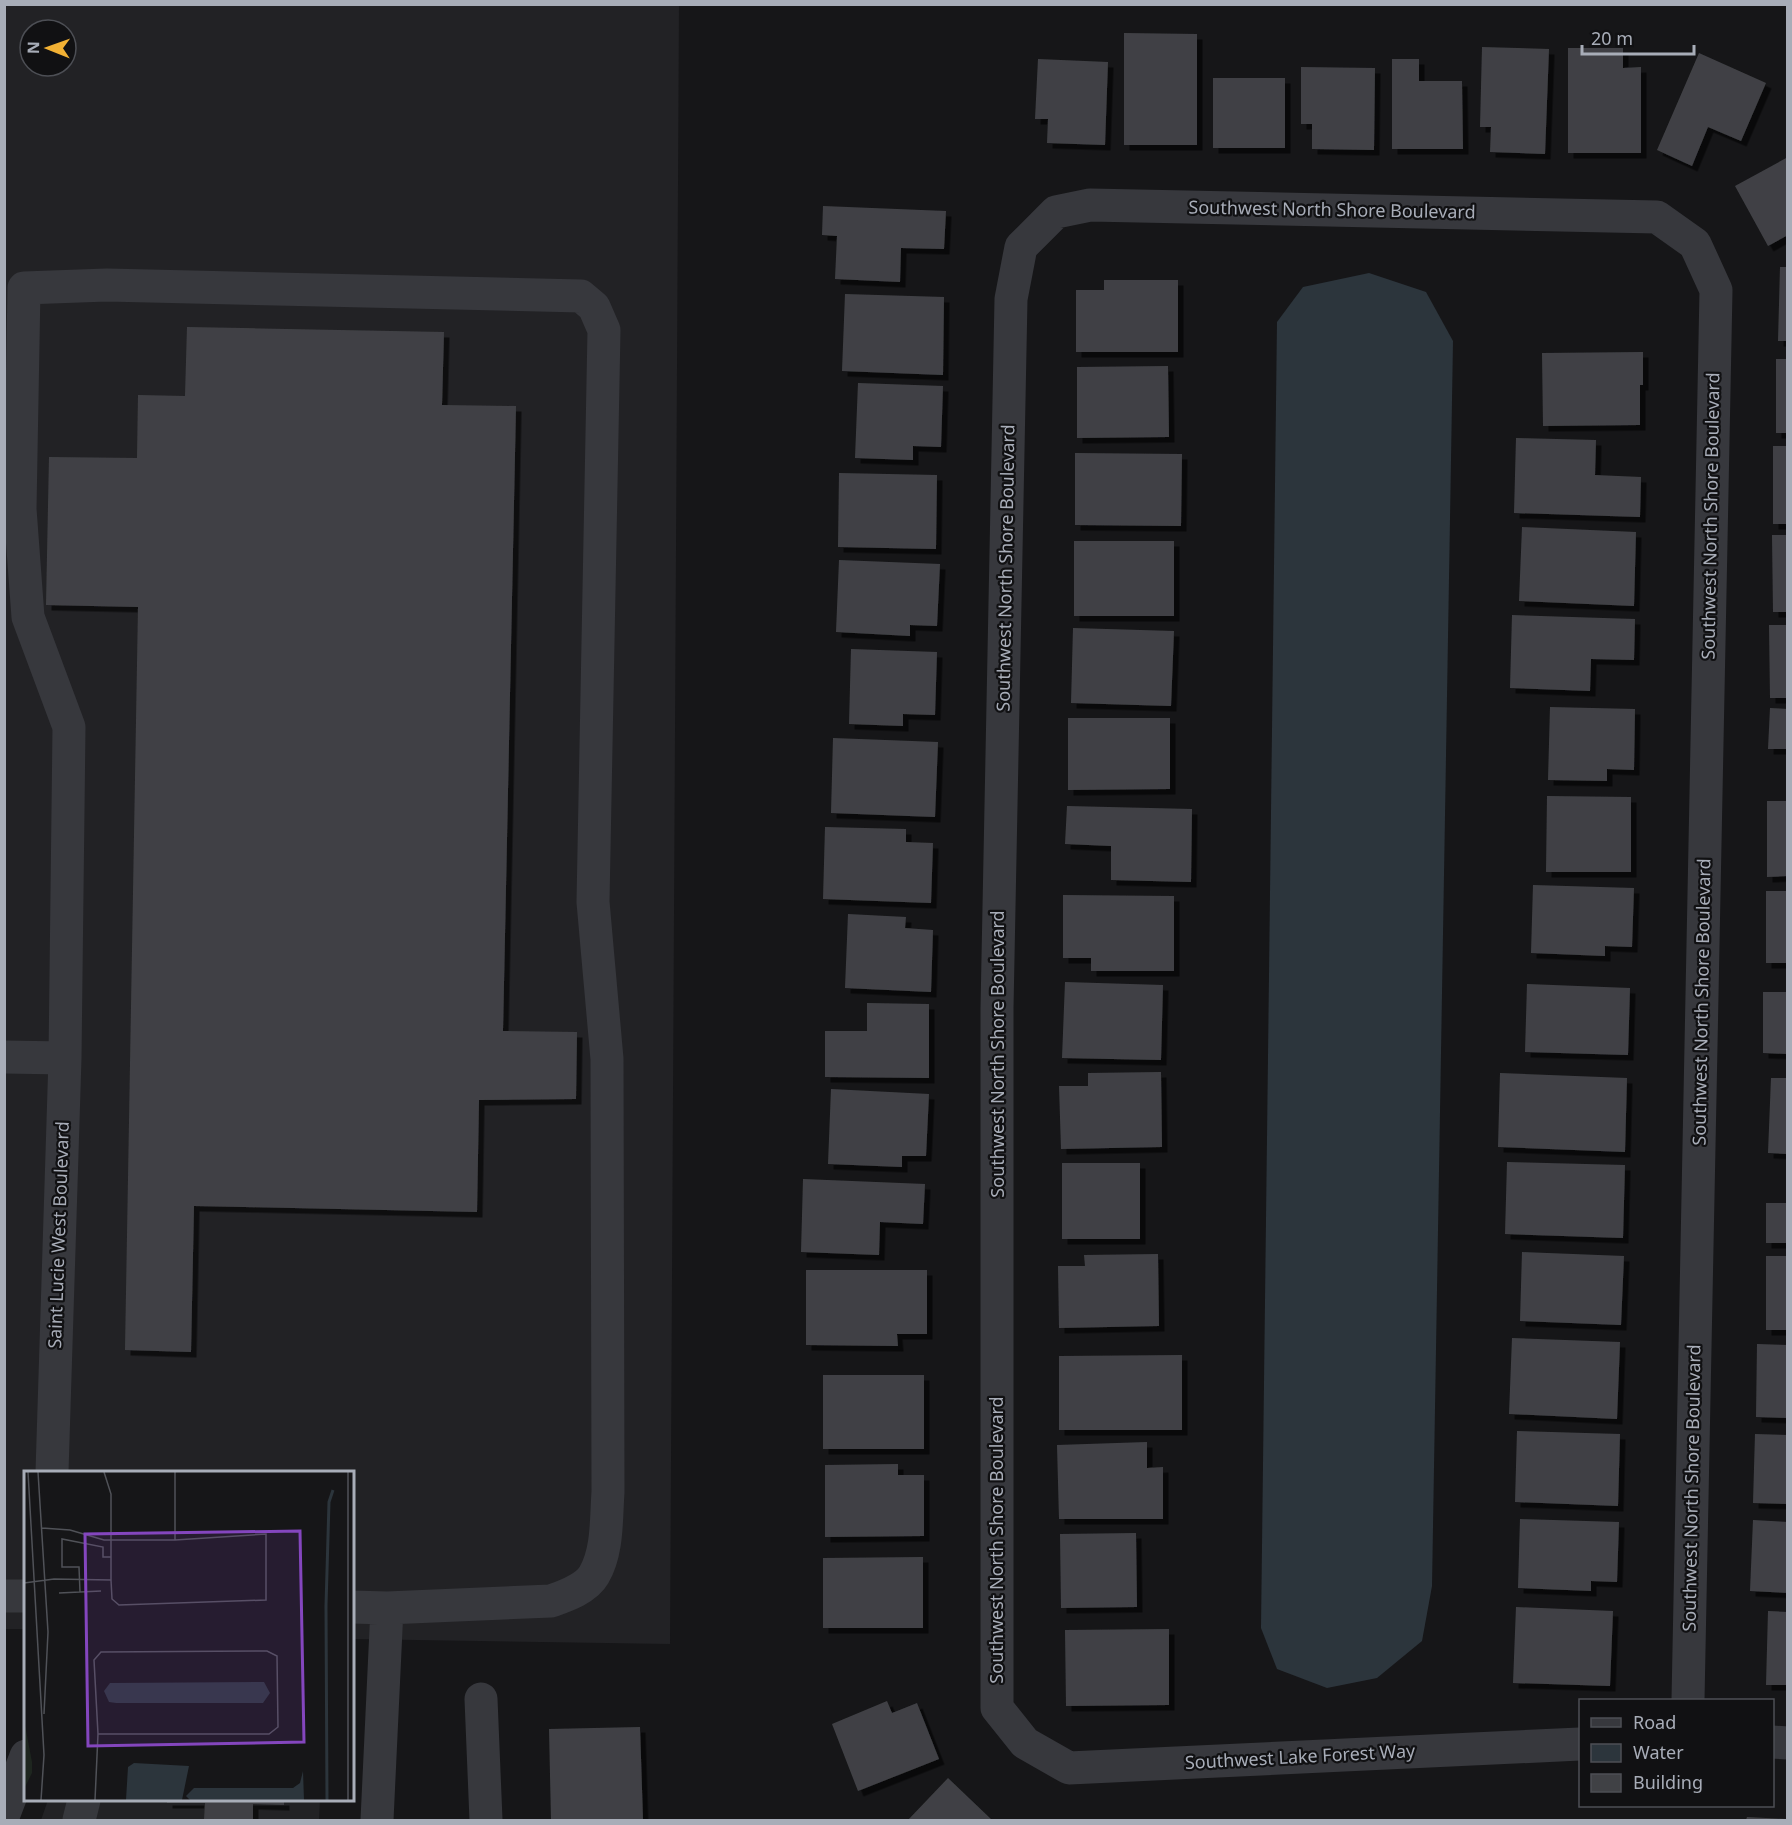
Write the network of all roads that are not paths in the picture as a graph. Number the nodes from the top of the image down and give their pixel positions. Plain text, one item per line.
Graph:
1 (4, 1057) edge
2 (65, 1058) junction
3 (52, 1471) edge
4 (4, 1596) edge
5 (24, 1596) edge
6 (354, 1607) edge
7 (387, 1608) junction
8 (481, 1699) dead end
9 (1688, 1699) edge
10 (1025, 1743) joint
11 (1579, 1744) edge
12 (24, 1761) edge
13 (84, 1801) edge
14 (4, 1814) edge
15 (79, 1821) edge
16 (377, 1821) edge
17 (486, 1821) edge

1 - 2 street
2 - 3 street, Saint Lucie West Boulevard
2 - 7 street, Saint Lucie West Boulevard
4 - 5 street
6 - 7 street
7 - 16 street
8 - 17 street
9 - 10 street, Southwest North Shore Boulevard
10 - 11 street, Southwest Lake Forest Way
12 - 14 street
13 - 15 street

